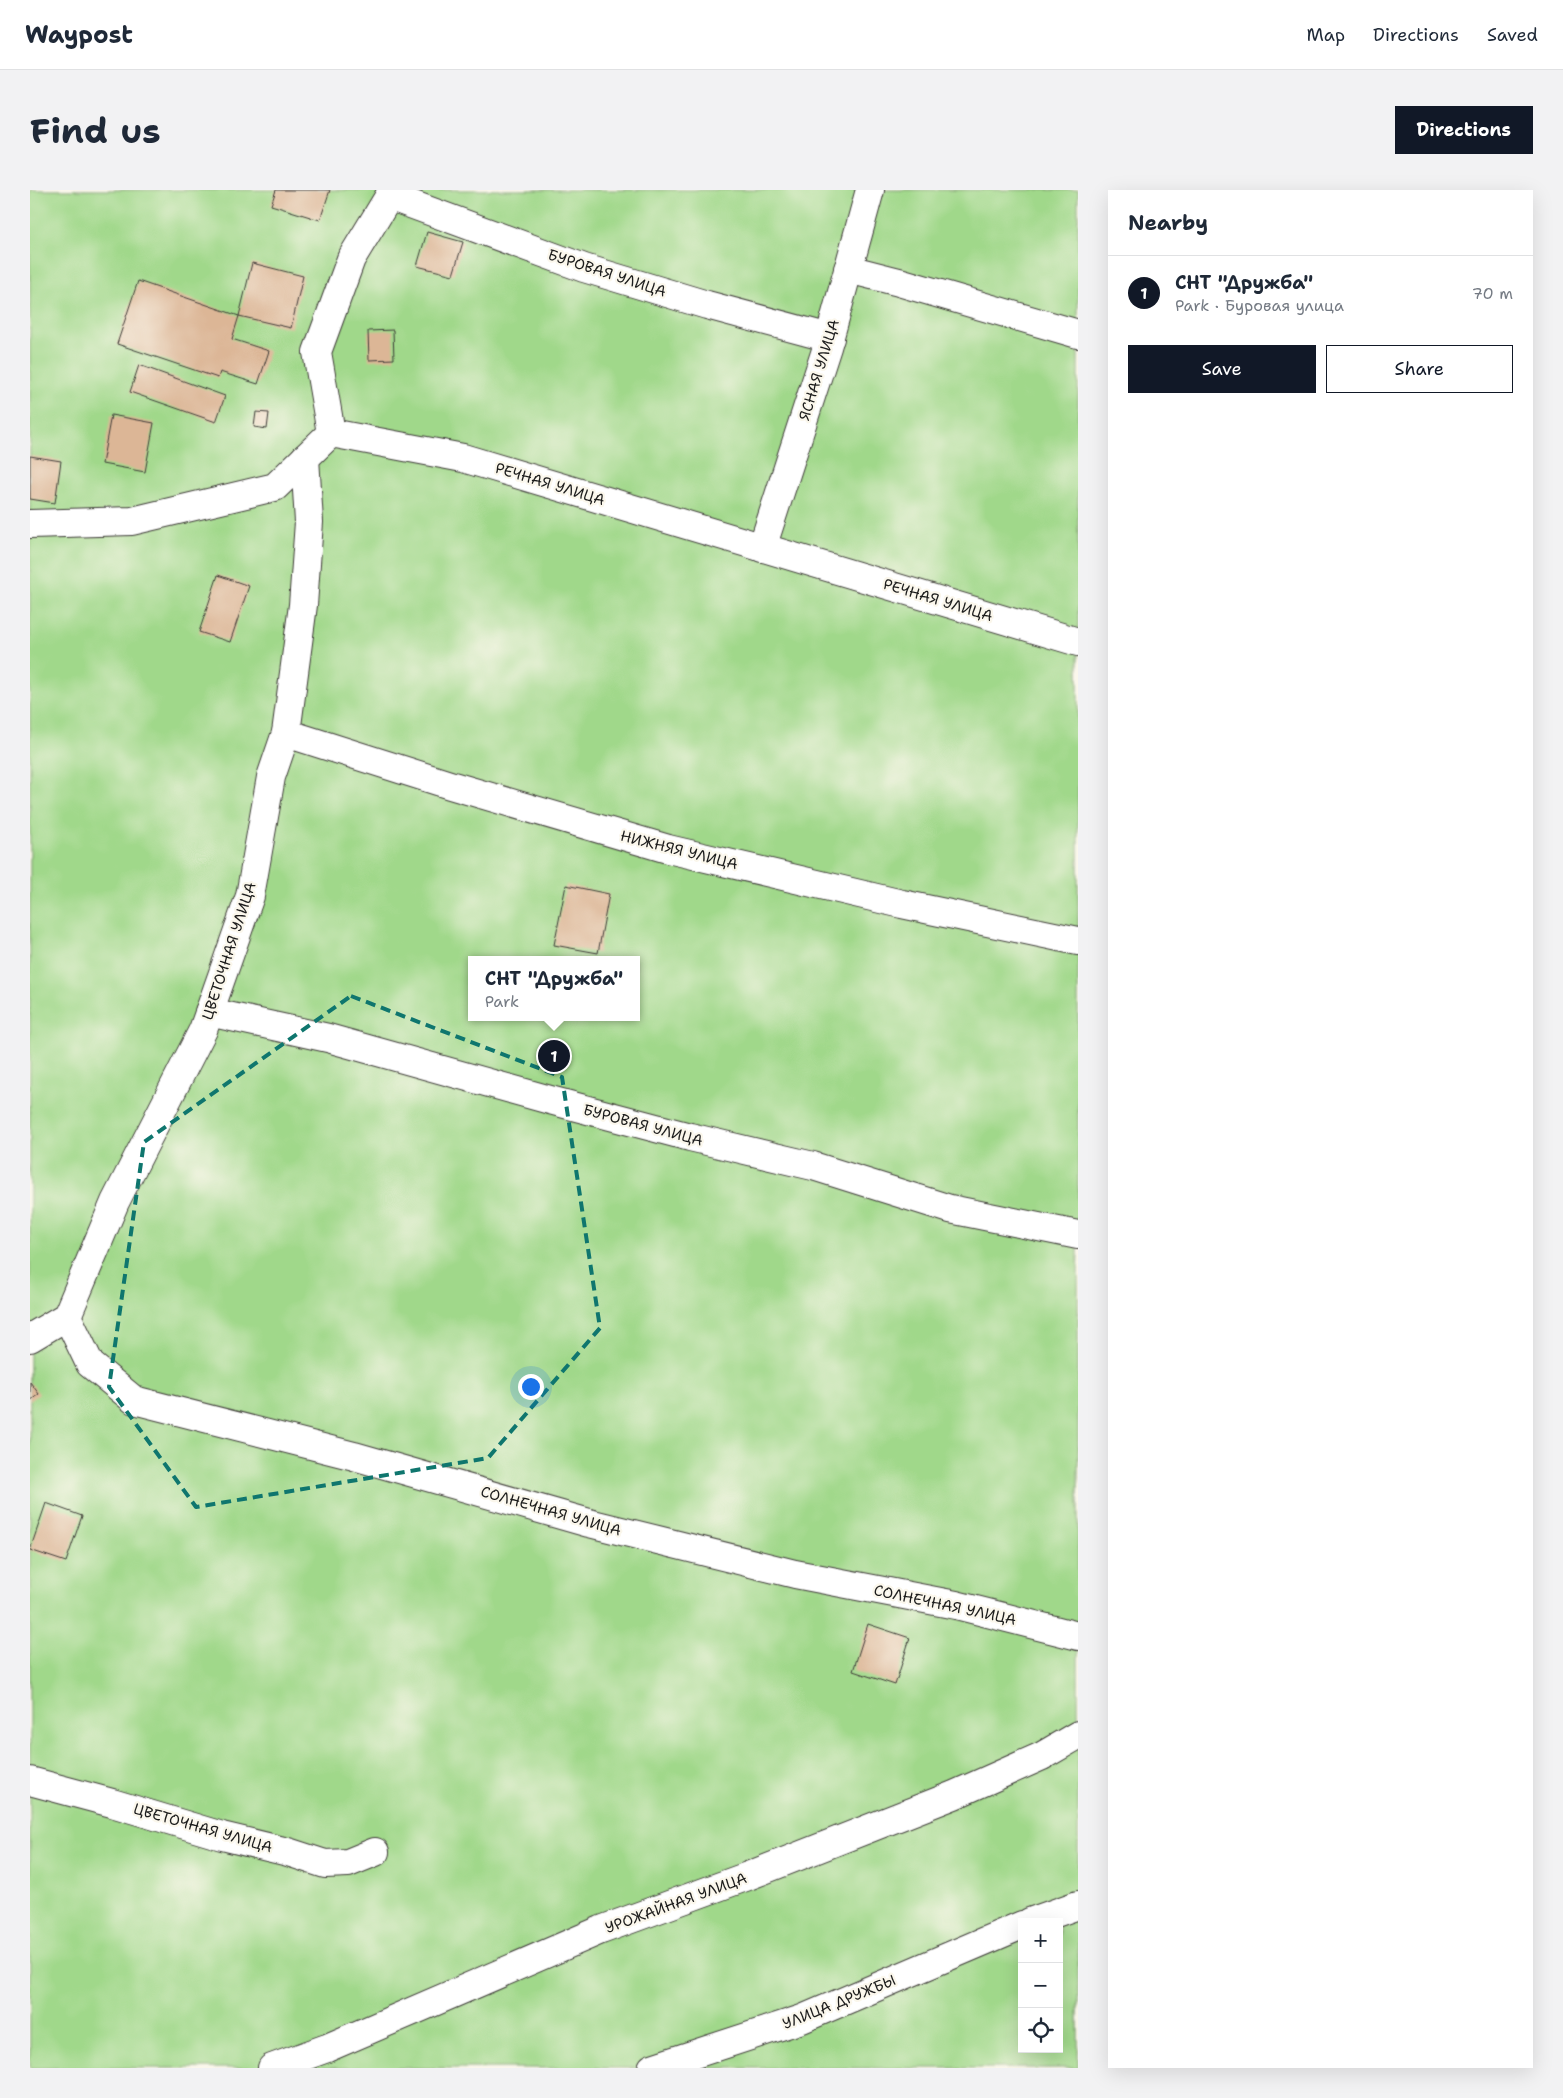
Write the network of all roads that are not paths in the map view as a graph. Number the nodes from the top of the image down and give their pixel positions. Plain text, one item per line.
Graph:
1 (870, 190) edge
2 (391, 193) edge
3 (848, 269) junction
4 (1078, 334) edge
5 (830, 338) junction
6 (331, 433) junction
7 (304, 458) junction
8 (30, 524) edge
9 (762, 548) junction
10 (1078, 642) edge
11 (286, 733) junction
12 (1078, 941) edge
13 (209, 1012) junction
14 (1078, 1235) edge
15 (66, 1316) junction
16 (30, 1338) edge
17 (1078, 1636) edge
18 (1078, 1735) edge
19 (30, 1781) edge
20 (375, 1852) dead end
21 (1078, 1905) edge
22 (1041, 1918) edge
23 (1018, 1927) edge
24 (272, 2068) edge
25 (652, 2068) edge

1 - 3 street, ЯСНАЯ УЛИЦА
2 - 5 street, БУРОВАЯ УЛИЦА
2 - 6 street
3 - 4 street
3 - 5 street, ЯСНАЯ УЛИЦА
5 - 9 street, ЯСНАЯ УЛИЦА
6 - 7 street
6 - 9 street, РЕЧНАЯ УЛИЦА
7 - 8 street
7 - 11 street, ЦВЕТОЧНАЯ УЛИЦА
9 - 10 street, РЕЧНАЯ УЛИЦА
11 - 12 street, НИЖНЯЯ УЛИЦА
11 - 13 street, ЦВЕТОЧНАЯ УЛИЦА
13 - 14 street, БУРОВАЯ УЛИЦА
13 - 15 street, ЦВЕТОЧНАЯ УЛИЦА
15 - 16 street
15 - 17 street, СОЛНЕЧНАЯ УЛИЦА
18 - 24 street, УРОЖАЙНАЯ УЛИЦА
19 - 20 street, ЦВЕТОЧНАЯ УЛИЦА
21 - 22 street
23 - 25 street, УЛИЦА ДРУЖБЫ

